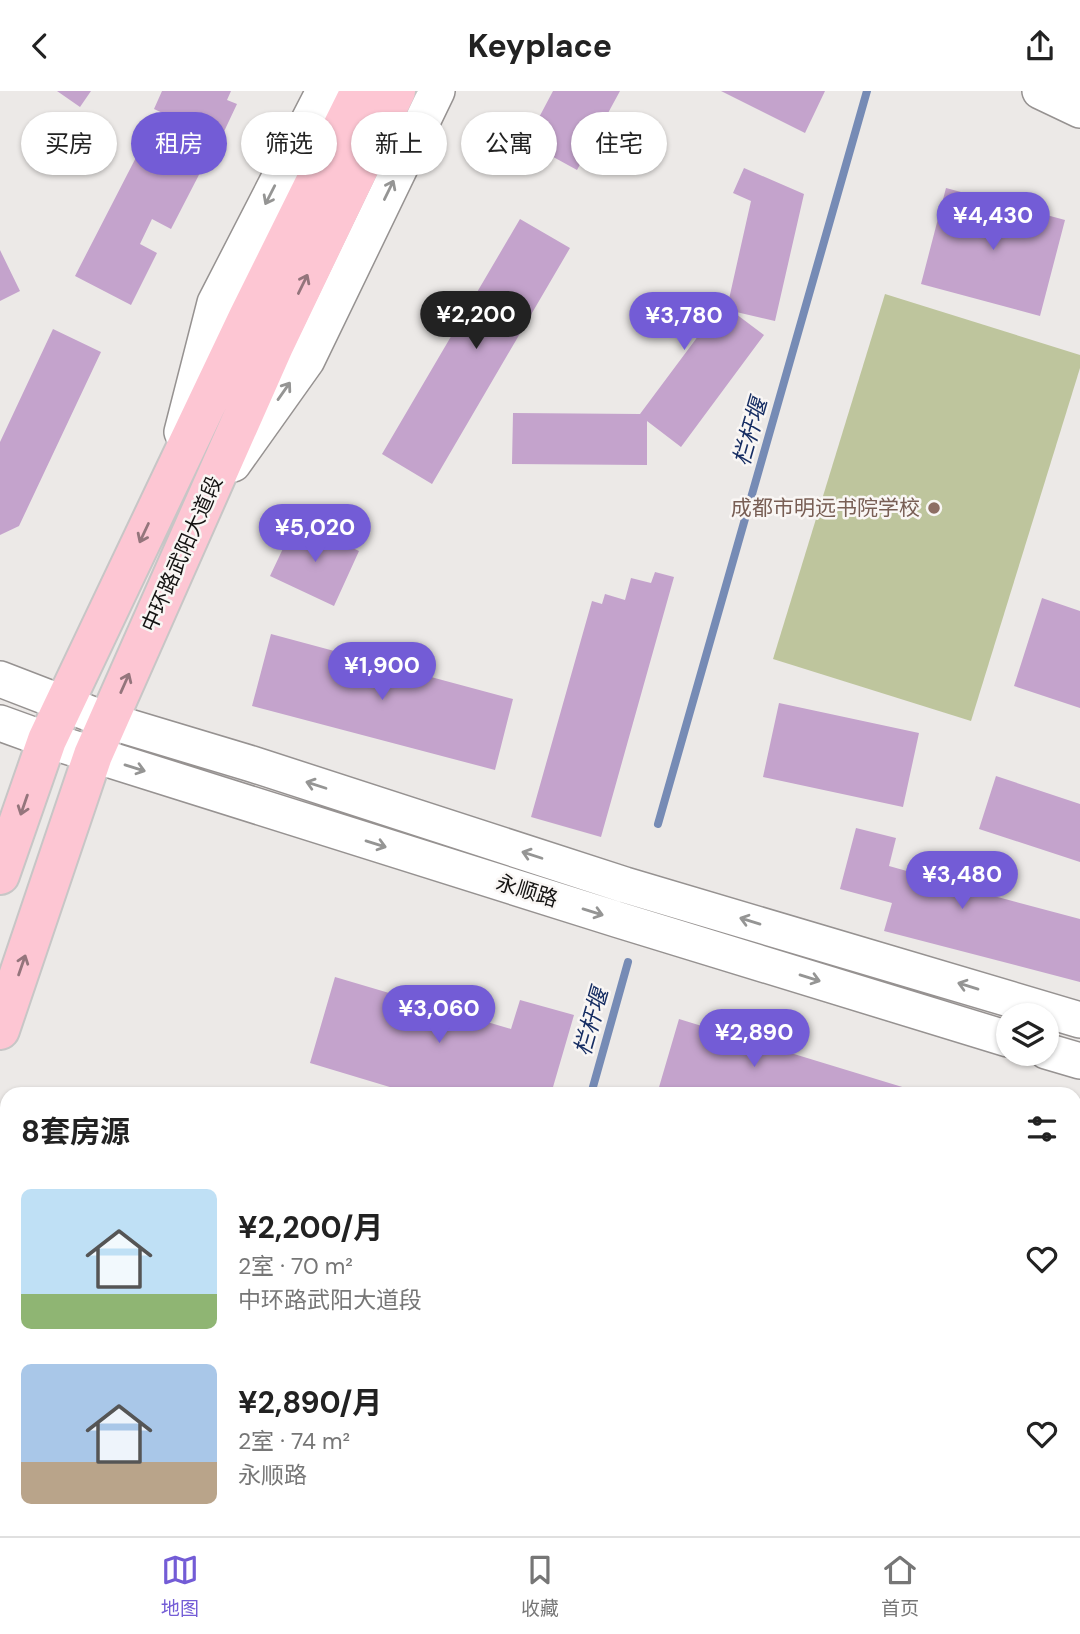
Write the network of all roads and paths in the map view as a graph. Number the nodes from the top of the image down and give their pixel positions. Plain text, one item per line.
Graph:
1 (324, 91) edge
2 (360, 91) edge
3 (396, 91) edge
4 (438, 91) edge
5 (1040, 91) edge
6 (1080, 110) edge
7 (170, 478) junction
8 (202, 507) junction
9 (0, 679) edge
10 (64, 704) junction
11 (108, 721) junction
12 (0, 723) edge
13 (47, 740) junction
14 (93, 755) junction
15 (0, 875) edge
16 (1080, 1020) edge
17 (0, 1030) edge
18 (996, 1035) edge
19 (1059, 1055) edge
20 (1080, 1061) edge

1 -> 7 main road
2 - 7 main road, 中环路武阳大道段
8 -> 3 main road, 中环路武阳大道段
8 -> 4 main road
5 - 6 main road
7 -> 10 main road, 中环路武阳大道段
11 -> 8 main road, 中环路武阳大道段
9 - 10 main road
10 - 11 main road
10 - 13 main road, 中环路武阳大道段
11 - 14 main road, 中环路武阳大道段
16 -> 11 main road
12 - 13 main road, 永顺路
13 - 14 main road, 永顺路
13 -> 15 main road, 中环路武阳大道段
17 -> 14 main road, 中环路武阳大道段
14 -> 18 main road, 永顺路
19 - 20 main road

